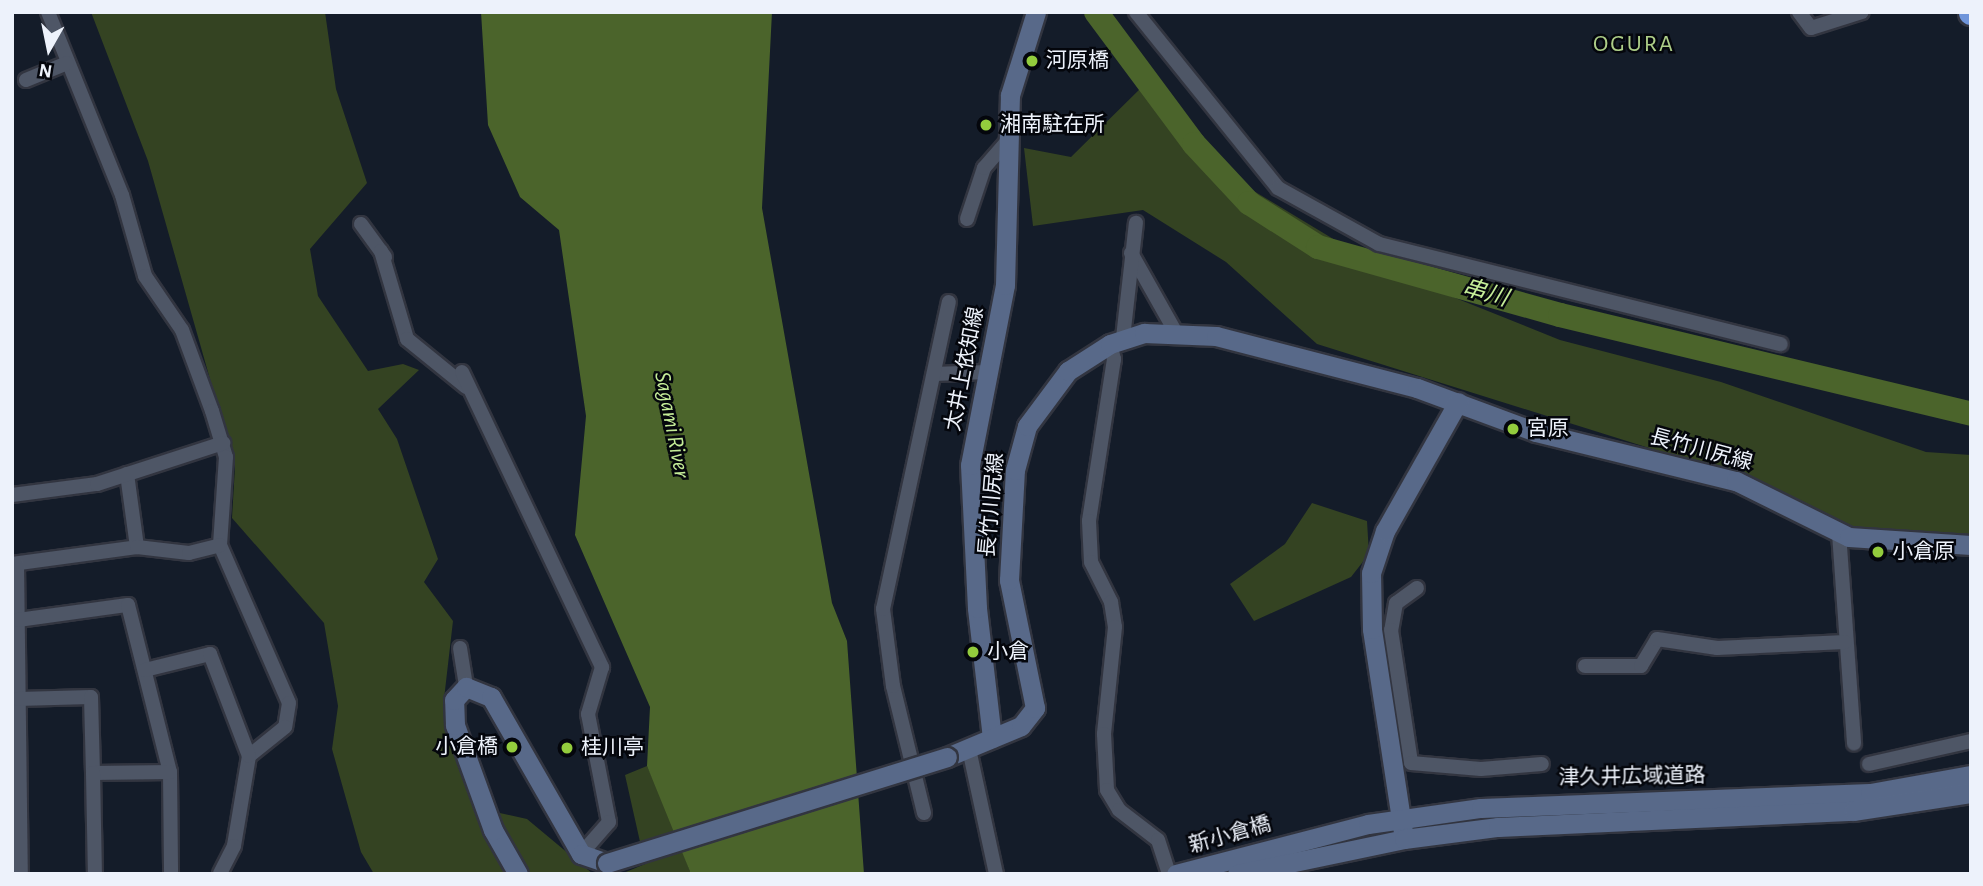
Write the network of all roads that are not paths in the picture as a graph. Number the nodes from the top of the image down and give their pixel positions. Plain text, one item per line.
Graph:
1 (48, 12) edge
2 (1036, 12) edge
3 (1136, 12) edge
4 (1799, 12) edge
5 (1862, 12) edge
6 (67, 63) junction
7 (26, 80) dead end
8 (1008, 140) junction
9 (967, 219) dead end
10 (1136, 223) dead end
11 (361, 224) dead end
12 (381, 251) junction
13 (1131, 253) junction
14 (392, 265) dead end
15 (949, 302) dead end
16 (1175, 331) junction
17 (1117, 341) junction
18 (1781, 344) dead end
19 (462, 372) dead end
20 (988, 372) junction
21 (934, 374) junction
22 (473, 393) junction
23 (1458, 402) junction
24 (223, 443) junction
25 (127, 474) junction
26 (12, 495) edge
27 (1839, 533) junction
28 (220, 544) junction
29 (1971, 545) edge
30 (137, 548) junction
31 (15, 564) edge
32 (1417, 588) dead end
33 (18, 620) junction
34 (1844, 642) junction
35 (460, 648) dead end
36 (1585, 666) dead end
37 (145, 670) junction
38 (1388, 683) junction
39 (466, 687) junction
40 (18, 699) junction
41 (992, 738) junction
42 (1971, 741) edge
43 (1854, 743) dead end
44 (969, 749) junction
45 (249, 756) junction
46 (1542, 764) dead end
47 (1869, 764) dead end
48 (170, 772) junction
49 (93, 773) junction
50 (1971, 775) edge
51 (1971, 793) edge
52 (924, 813) dead end
53 (16, 816) edge
54 (1401, 819) junction
55 (1404, 839) junction
56 (1298, 849) junction
57 (581, 854) junction
58 (20, 874) edge
59 (94, 874) edge
60 (171, 874) edge
61 (220, 874) edge
62 (519, 874) edge
63 (996, 874) edge
64 (1169, 874) edge
65 (1177, 874) edge
66 (1237, 874) edge

1 - 6 street
2 - 8 main road, 太井上依知線
3 - 18 street
4 - 5 street
6 - 7 street
6 - 24 street
8 - 9 street
8 - 20 main road, 太井上依知線
10 - 13 street
11 - 12 street
12 - 14 street
12 - 22 street
13 - 16 street
13 - 17 street
15 - 21 street
16 - 17 main road, 長竹川尻線
16 - 23 main road, 長竹川尻線
17 - 41 main road, 長竹川尻線
17 - 64 street
19 - 22 street
20 - 21 street
20 - 41 main road, 太井上依知線
21 - 52 street
22 - 57 street
23 - 27 main road, 長竹川尻線
23 - 38 main road
24 - 25 street
24 - 28 street
25 - 26 street
25 - 30 street
27 - 29 main road, 長竹川尻線
27 - 34 street
28 - 30 street
28 - 45 street
30 - 31 street
31 - 33 street
32 - 38 street
33 - 37 street
33 - 40 street
34 - 36 street
34 - 43 street
35 - 39 street
37 - 45 street
37 - 48 street
38 - 46 street
38 - 54 main road
39 - 57 main road
39 - 62 main road
40 - 49 street
40 - 53 street
41 - 44 main road, 長竹川尻線
42 - 47 street
44 - 57 main road, 長竹川尻線, bridge
44 - 63 street
45 - 61 street
48 - 49 street
48 - 60 street
49 - 59 street
50 - 54 main road, 津久井広域道路
51 - 55 main road, 津久井広域道路
53 - 58 street
54 - 55 main road
54 - 56 main road, 津久井広域道路
55 - 56 main road, 津久井広域道路
56 - 65 main road, 新小倉橋
56 - 66 main road, 新小倉橋

